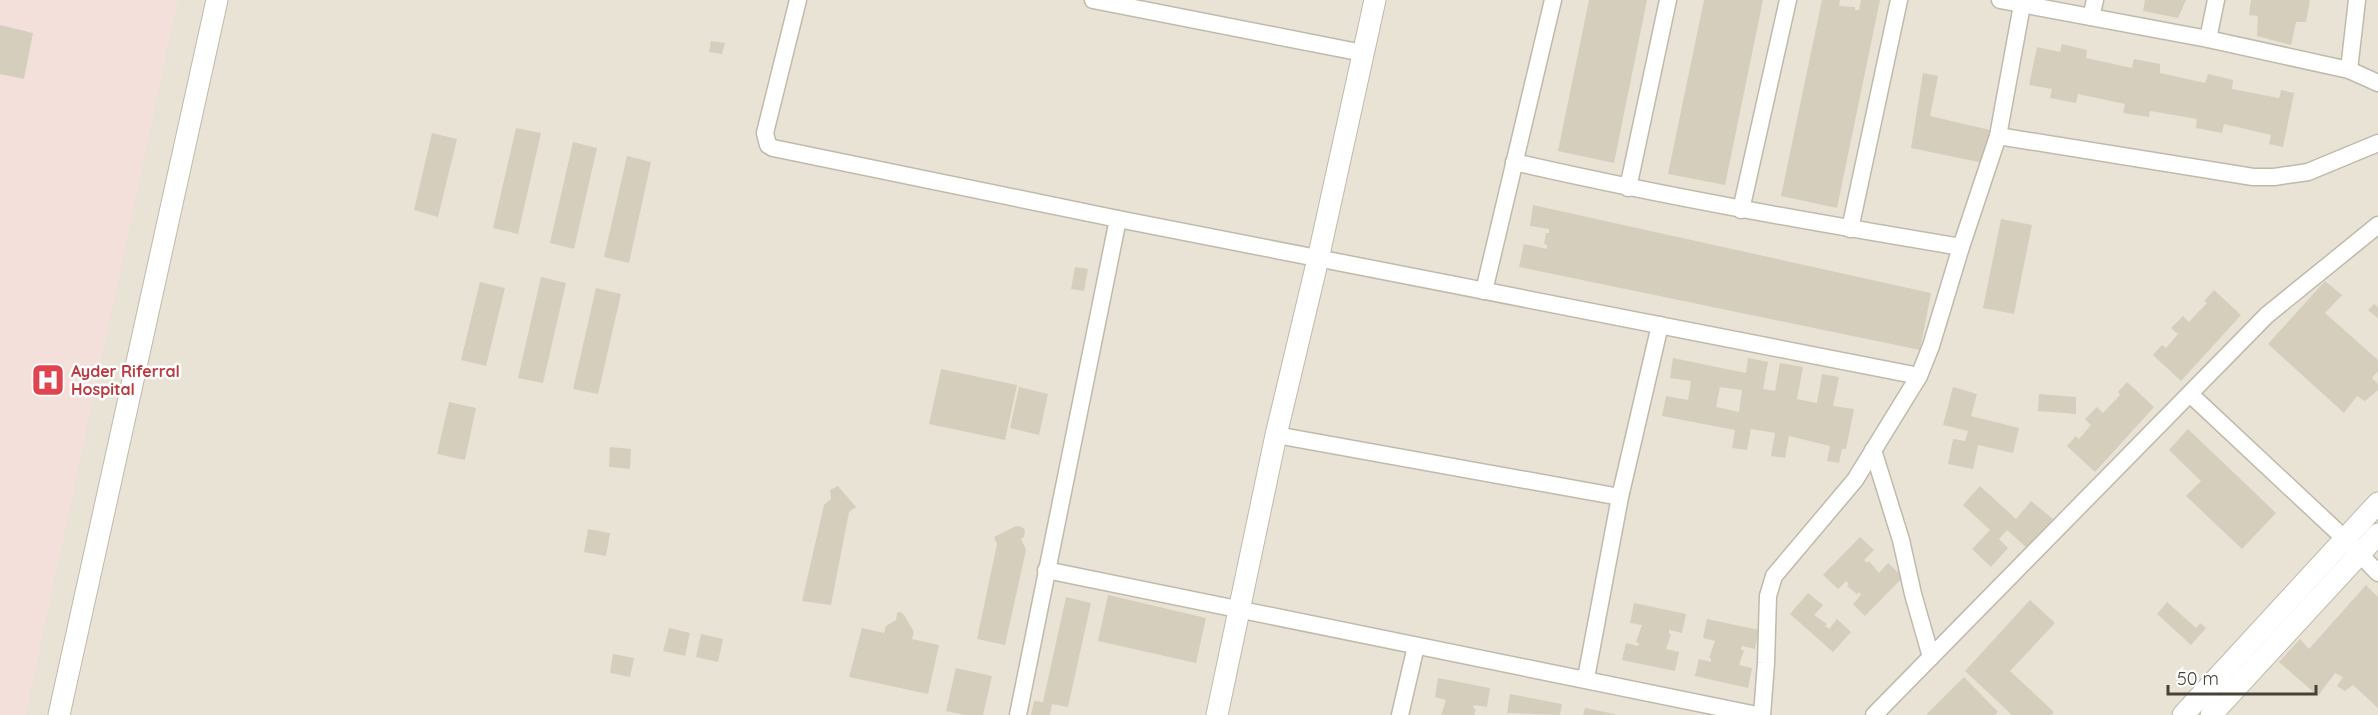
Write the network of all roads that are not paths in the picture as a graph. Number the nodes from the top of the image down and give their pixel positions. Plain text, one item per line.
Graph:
1 (217, 0) edge
2 (798, 0) edge
3 (1094, 0) edge
4 (1375, 0) edge
5 (1553, 0) edge
6 (1668, 0) edge
7 (1788, 0) edge
8 (1899, 0) edge
9 (2000, 0) edge
10 (2095, 0) edge
11 (2216, 0) edge
12 (2357, 0) edge
13 (2022, 5) junction
14 (1168, 7) edge
15 (2091, 17) junction
16 (2208, 39) junction
17 (1363, 53) junction
18 (2349, 70) junction
19 (2378, 83) edge
20 (1998, 136) junction
21 (2378, 143) edge
22 (1514, 162) junction
23 (1628, 188) junction
24 (1741, 210) junction
25 (1118, 219) junction
26 (2378, 225) edge
27 (1850, 229) junction
28 (1961, 247) junction
29 (1318, 259) junction
30 (1484, 291) junction
31 (1660, 325) junction
32 (1918, 376) junction
33 (2190, 394) junction
34 (1276, 435) junction
35 (1873, 450) junction
36 (1620, 497) junction
37 (2378, 503) edge
38 (2378, 534) edge
39 (2351, 546) junction
40 (1046, 570) junction
41 (2378, 573) edge
42 (1240, 608) junction
43 (1416, 646) junction
44 (1931, 657) junction
45 (1586, 678) junction
46 (59, 715) edge
47 (1018, 715) edge
48 (1217, 715) edge
49 (1400, 715) edge
50 (1759, 715) edge
51 (1874, 715) edge
52 (2183, 715) edge
53 (2211, 715) edge

1 - 46 street
2 - 25 street
3 - 14 street
4 - 17 street
5 - 22 street
6 - 23 street
7 - 24 street
8 - 27 street
9 - 13 street
10 - 15 street
11 - 16 street
12 - 18 street
13 - 15 street
13 - 20 street
14 - 17 street
15 - 16 street
16 - 18 street
17 - 29 street
18 - 19 street
20 - 21 street
20 - 28 street
22 - 23 street
22 - 30 street
23 - 24 street
24 - 27 street
25 - 29 street
25 - 40 street
26 - 33 street
27 - 28 street
28 - 32 street
29 - 30 street
29 - 34 street
30 - 31 street
31 - 32 street
31 - 36 street
32 - 35 street
33 - 39 street
33 - 44 street
34 - 36 street
34 - 42 street
35 - 44 street
35 - 50 street
36 - 45 street
37 - 39 street
38 - 39 street
39 - 41 street
39 - 52 street
39 - 53 street
40 - 42 street
40 - 47 street
42 - 43 street
42 - 48 street
43 - 45 street
43 - 49 street
44 - 51 street
45 - 50 street

